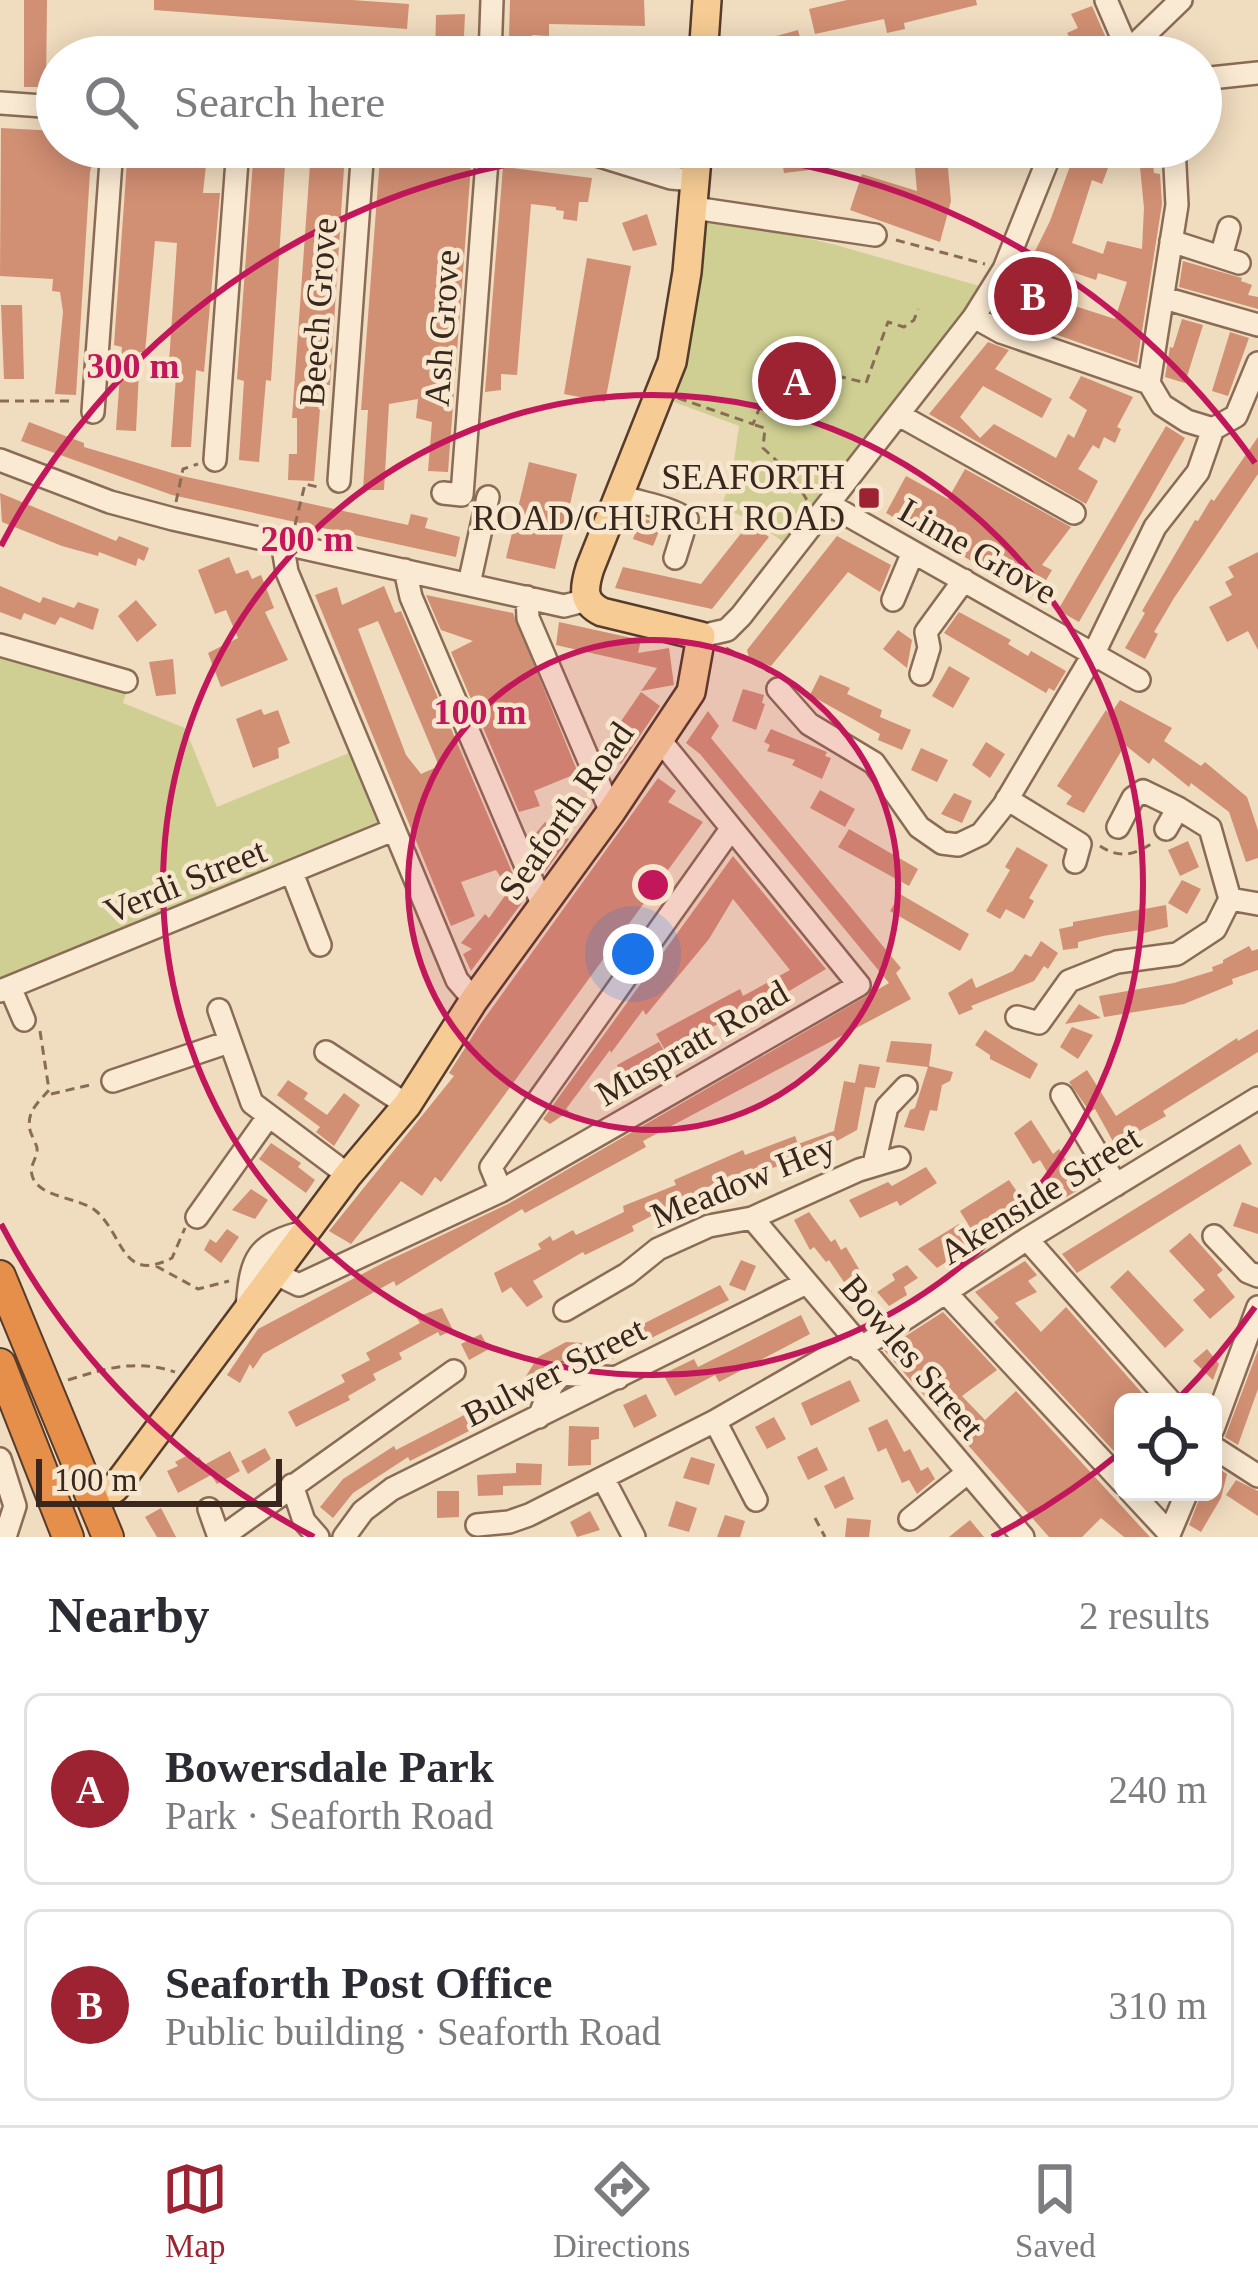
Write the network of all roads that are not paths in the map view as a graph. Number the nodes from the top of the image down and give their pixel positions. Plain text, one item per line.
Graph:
1 (492, 0) edge
2 (707, 0) edge
3 (1106, 0) edge
4 (1180, 0) edge
5 (491, 36) edge
6 (705, 36) edge
7 (1125, 36) edge
8 (1143, 36) edge
9 (1258, 73) edge
10 (1222, 77) edge
11 (0, 103) edge
12 (36, 106) edge
13 (110, 168) edge
14 (236, 168) edge
15 (361, 168) edge
16 (486, 168) edge
17 (638, 168) edge
18 (696, 168) edge
19 (1044, 168) edge
20 (1175, 168) edge
21 (694, 194) junction
22 (1229, 228) dead end
23 (875, 235) road end
24 (1171, 241) junction
25 (1164, 298) junction
26 (974, 317) junction
27 (1258, 325) edge
28 (1258, 363) edge
29 (1149, 382) junction
30 (92, 410) road end
31 (899, 415) junction
32 (1213, 429) junction
33 (0, 460) edge
34 (215, 460) road end
35 (339, 481) road end
36 (443, 493) dead end
37 (618, 494) junction
38 (488, 496) dead end
39 (830, 505) junction
40 (1073, 513) dead end
41 (286, 543) junction
42 (913, 552) junction
43 (675, 557) dead end
44 (405, 570) junction
45 (964, 580) junction
46 (469, 584) junction
47 (526, 597) junction
48 (587, 600) junction
49 (893, 600) dead end
50 (705, 636) junction
51 (0, 645) edge
52 (111, 649) dead end
53 (1093, 655) junction
54 (921, 674) dead end
55 (1139, 680) dead end
56 (778, 689) road end
57 (660, 740) junction
58 (1007, 799) junction
59 (1178, 808) junction
60 (611, 812) junction
61 (1118, 827) dead end
62 (731, 829) junction
63 (1166, 829) dead end
64 (394, 830) junction
65 (1075, 862) dead end
66 (292, 873) junction
67 (1231, 899) junction
68 (1258, 904) edge
69 (543, 906) junction
70 (320, 945) dead end
71 (5, 989) edge
72 (474, 1000) junction
73 (219, 1010) dead end
74 (1017, 1017) dead end
75 (24, 1020) road end
76 (229, 1042) junction
77 (326, 1052) dead end
78 (906, 1087) dead end
79 (1062, 1095) dead end
80 (1258, 1098) edge
81 (138, 1101) dead end
82 (407, 1105) junction
83 (268, 1118) junction
84 (899, 1158) dead end
85 (874, 1164) junction
86 (348, 1174) junction
87 (1115, 1185) junction
88 (501, 1191) junction
89 (752, 1218) junction
90 (194, 1220) road end
91 (1214, 1236) dead end
92 (1027, 1239) junction
93 (263, 1275) junction
94 (0, 1276) edge
95 (1258, 1276) edge
96 (806, 1283) junction
97 (946, 1293) junction
98 (571, 1298) dead end
99 (1258, 1306) edge
100 (1252, 1340) edge
101 (856, 1345) junction
102 (0, 1364) edge
103 (440, 1371) dead end
104 (1164, 1393) edge
105 (1222, 1408) edge
106 (715, 1421) junction
107 (1222, 1453) edge
108 (0, 1459) edge
109 (968, 1473) junction
110 (1114, 1473) edge
111 (1258, 1476) edge
112 (603, 1478) junction
113 (292, 1485) junction
114 (756, 1500) dead end
115 (1139, 1501) edge
116 (1183, 1501) edge
117 (93, 1502) junction
118 (209, 1509) dead end
119 (910, 1519) dead end
120 (492, 1529) edge
121 (639, 1533) edge
122 (1168, 1535) edge
123 (5, 1537) edge
124 (68, 1537) edge
125 (108, 1537) edge
126 (220, 1537) edge
127 (318, 1537) edge
128 (344, 1537) edge
129 (1023, 1537) edge

1 - 5 street
2 - 6 main road
3 - 7 street
4 - 8 street
9 - 10 street
11 - 12 street
13 - 30 street
14 - 34 street
15 - 35 street, Beech Grove
16 - 36 street, Ash Grove
17 - 21 street
18 - 21 main road
19 - 26 street
20 - 24 street
21 - 23 street
21 - 37 main road
22 - 24 street
24 - 25 street
25 - 27 street
25 - 29 street
26 - 29 street
26 - 31 street
28 - 32 street
29 - 32 street
31 - 39 street
31 - 40 street
32 - 53 street
33 - 41 street
37 - 43 street
37 - 48 main road
38 - 46 street
39 - 42 street, Lime Grove
39 - 50 street
41 - 44 street
41 - 64 street
42 - 45 street, Lime Grove
42 - 49 street
44 - 46 street
44 - 69 street
45 - 53 street, Lime Grove
45 - 54 street
46 - 47 street
47 - 48 street
47 - 60 street
48 - 50 main road
50 - 57 main road, Seaforth Road
51 - 52 street
53 - 55 street, Lime Grove
53 - 58 street
56 - 58 street
57 - 60 main road, Seaforth Road
57 - 62 street, Muspratt Road
58 - 65 street
59 - 61 street
59 - 63 street
59 - 67 street
60 - 69 main road, Seaforth Road
62 - 88 street
62 - 88 street, Muspratt Road
64 - 66 street, Verdi Street
64 - 72 street
66 - 70 street
66 - 71 street, Verdi Street
67 - 68 street
67 - 74 street
69 - 72 main road, Seaforth Road
71 - 75 street
72 - 82 main road, Seaforth Road
73 - 76 street
76 - 81 street
76 - 83 street
77 - 82 street
78 - 85 street, Meadow Hey
79 - 87 street
80 - 87 street, Akenside Street
82 - 86 main road, Seaforth Road
83 - 86 street
83 - 90 street
84 - 85 street, Meadow Hey
85 - 89 street, Meadow Hey
86 - 93 main road, Seaforth Road
87 - 92 street, Akenside Street
88 - 93 street, Muspratt Road
89 - 96 street, Bowles Street
89 - 98 street, Meadow Hey
91 - 95 street
92 - 97 street, Akenside Street
92 - 104 street
93 - 117 main road, Seaforth Road
94 - 117 highway
96 - 101 street, Bowles Street
96 - 128 street, Bulwer Street
97 - 101 street, Akenside Street
97 - 110 street
99 - 100 street
100 - 105 street
101 - 106 street, Akenside Street
101 - 109 street, Bowles Street
102 - 124 highway
103 - 113 street
106 - 112 street, Akenside Street
106 - 114 street
107 - 111 street
108 - 123 street
109 - 119 street
109 - 129 street, Bowles Street
112 - 120 street, Akenside Street
112 - 121 street
113 - 126 street
113 - 127 street
115 - 122 street
116 - 122 street
117 - 125 highway
118 - 126 street

